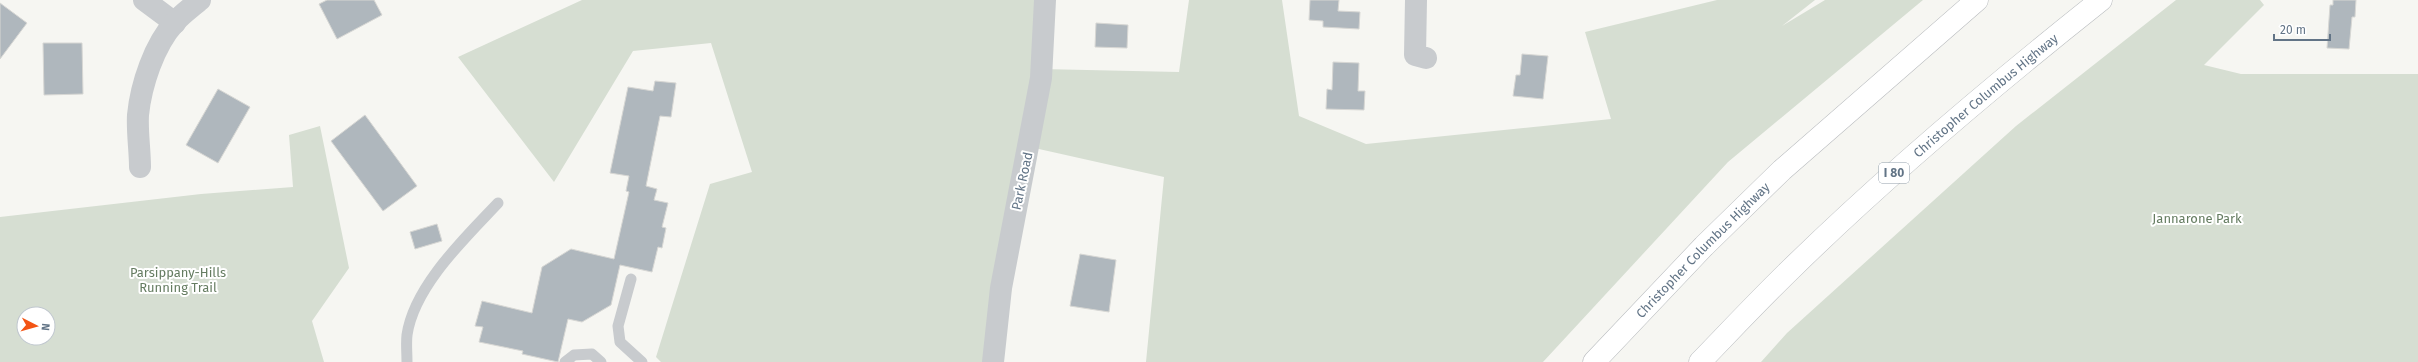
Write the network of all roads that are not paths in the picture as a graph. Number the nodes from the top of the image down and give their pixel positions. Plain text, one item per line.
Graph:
1 (144, 0) edge
2 (200, 0) edge
3 (1045, 0) edge
4 (1416, 0) edge
5 (1977, 0) edge
6 (2101, 0) edge
7 (175, 23) junction
8 (1426, 58) dead end
9 (140, 167) dead end
10 (498, 203) dead end
11 (630, 279) dead end
12 (407, 362) edge
13 (565, 362) edge
14 (601, 362) edge
15 (642, 362) edge
16 (993, 362) edge
17 (1594, 362) edge
18 (1700, 362) edge

1 - 7 street
2 - 7 street
3 - 16 street, Park Road
4 - 8 street
5 - 17 highway, Christopher Columbus Highway
6 - 18 highway, Christopher Columbus Highway / I 80
7 - 9 street
10 - 12 lane
11 - 15 lane
13 - 14 lane

